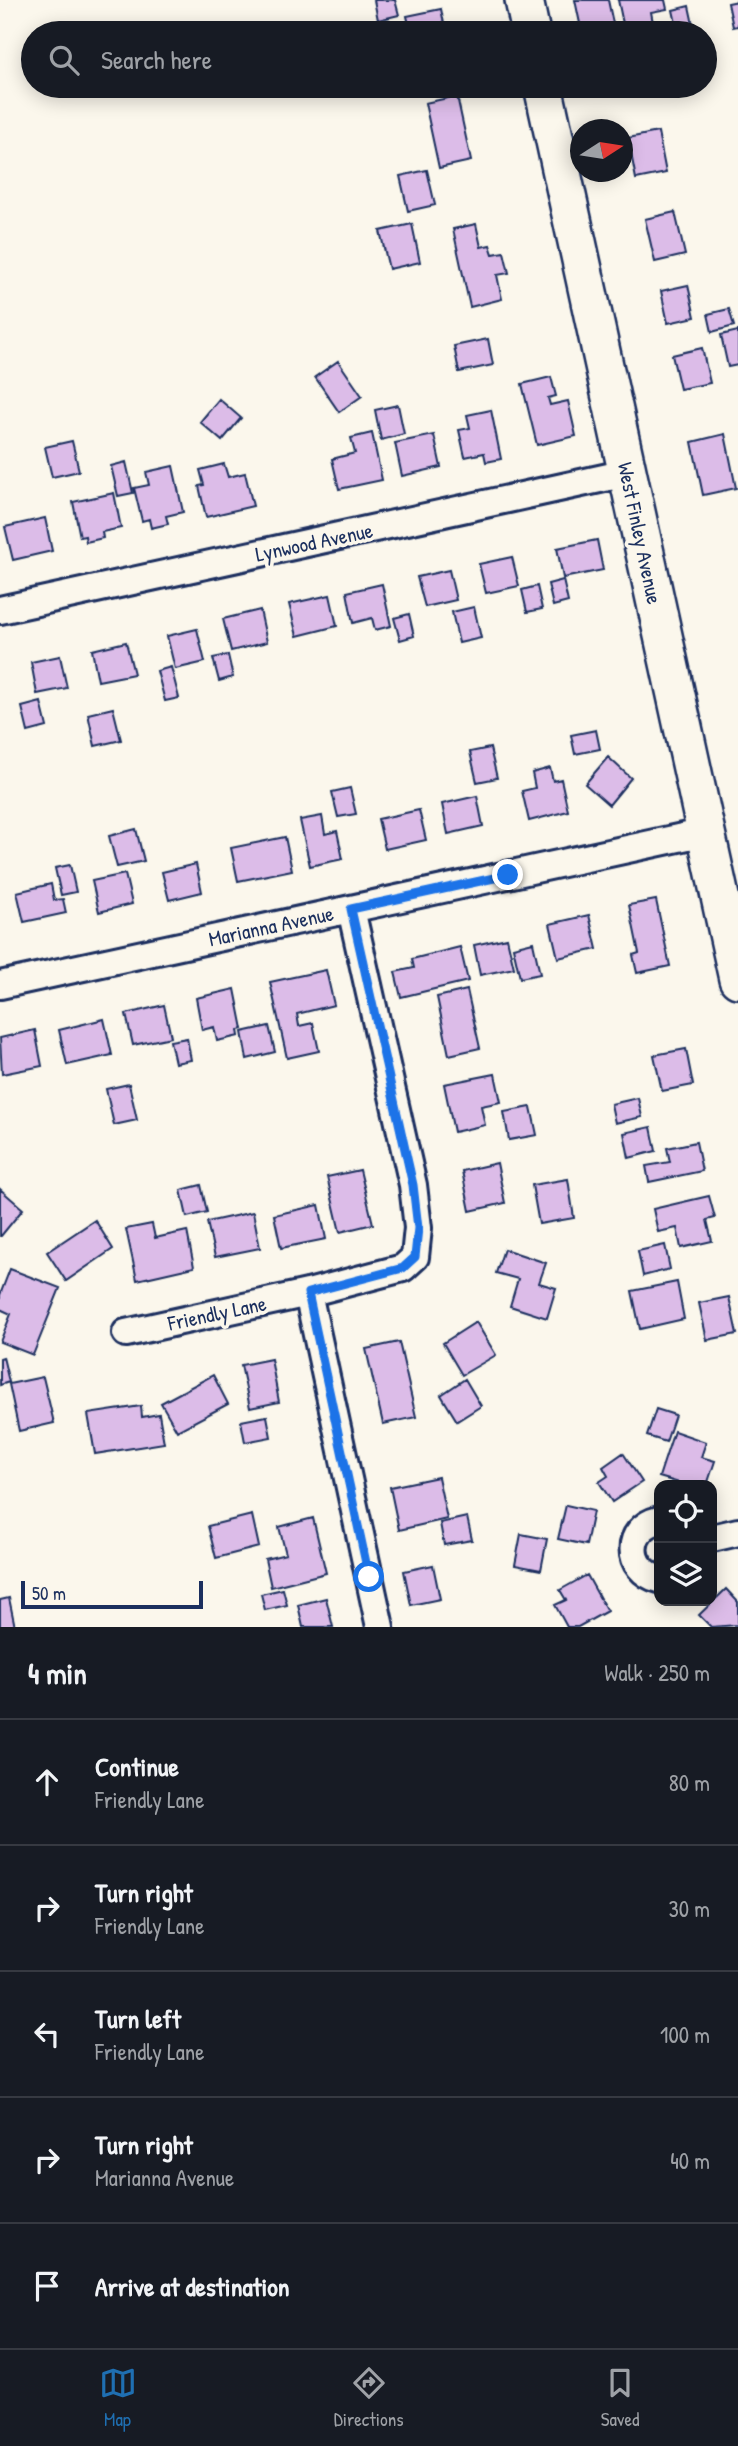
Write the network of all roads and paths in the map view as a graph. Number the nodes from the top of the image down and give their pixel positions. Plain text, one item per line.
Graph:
1 (524, 0) edge
2 (528, 21) edge
3 (546, 98) edge
4 (628, 473) junction
5 (0, 610) edge
6 (706, 832) junction
7 (351, 909) junction
8 (738, 977) edge
9 (0, 985) edge
10 (308, 1293) junction
11 (126, 1333) dead end
12 (654, 1522) edge
13 (738, 1532) edge
14 (717, 1537) edge
15 (654, 1577) edge
16 (380, 1627) edge

1 - 2 main road
3 - 4 main road, West Finley Avenue
4 - 5 street, Lynwood Avenue
4 - 6 main road, West Finley Avenue
6 - 7 street, Marianna Avenue
6 - 8 main road, West Finley Avenue
7 - 9 street, Marianna Avenue
7 - 10 street, Friendly Lane
10 - 11 street, Friendly Lane
10 - 16 street
12 - 15 street
13 - 14 street

